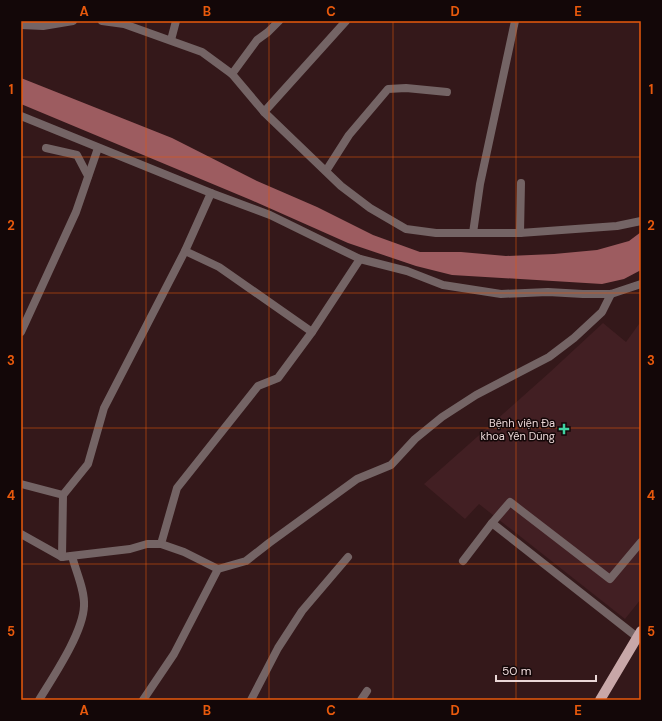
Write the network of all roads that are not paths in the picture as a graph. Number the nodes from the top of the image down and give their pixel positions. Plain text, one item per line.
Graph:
1 (73, 21) edge
2 (102, 21) edge
3 (176, 21) edge
4 (279, 21) edge
5 (346, 21) edge
6 (516, 21) edge
7 (21, 25) edge
8 (171, 40) junction
9 (232, 74) junction
10 (447, 92) dead end
11 (264, 112) junction
12 (21, 116) edge
13 (46, 148) dead end
14 (98, 148) junction
15 (326, 171) junction
16 (88, 176) junction
17 (521, 183) dead end
18 (211, 193) junction
19 (641, 221) edge
20 (473, 233) junction
21 (520, 233) junction
22 (185, 251) junction
23 (360, 259) junction
24 (641, 284) edge
25 (610, 294) junction
26 (21, 332) edge
27 (312, 332) junction
28 (21, 484) edge
29 (63, 495) junction
30 (492, 523) junction
31 (21, 534) edge
32 (641, 542) edge
33 (161, 544) junction
34 (72, 556) junction
35 (62, 557) junction
36 (348, 557) dead end
37 (463, 561) dead end
38 (218, 569) junction
39 (639, 634) edge
40 (367, 691) dead end
41 (39, 700) edge
42 (143, 700) edge
43 (251, 700) edge
44 (361, 700) edge
45 (600, 700) edge

1 - 7 street
2 - 8 street
3 - 8 street
4 - 9 street
5 - 11 street
6 - 20 street
8 - 9 street
9 - 11 street
10 - 15 street
11 - 15 street
12 - 14 street
13 - 16 street
14 - 16 street
14 - 18 street
15 - 20 street
16 - 26 street
17 - 21 street
18 - 22 street
18 - 23 street
19 - 21 street
20 - 21 street
22 - 27 street
22 - 29 street
23 - 25 street
23 - 27 street
24 - 25 street
25 - 38 street
27 - 33 street
28 - 29 street
29 - 35 street
30 - 32 street
30 - 37 street
30 - 39 street
31 - 35 street
33 - 34 street
33 - 38 street
34 - 35 street
34 - 41 street
36 - 43 street
38 - 42 street
39 - 45 main road
40 - 44 street

